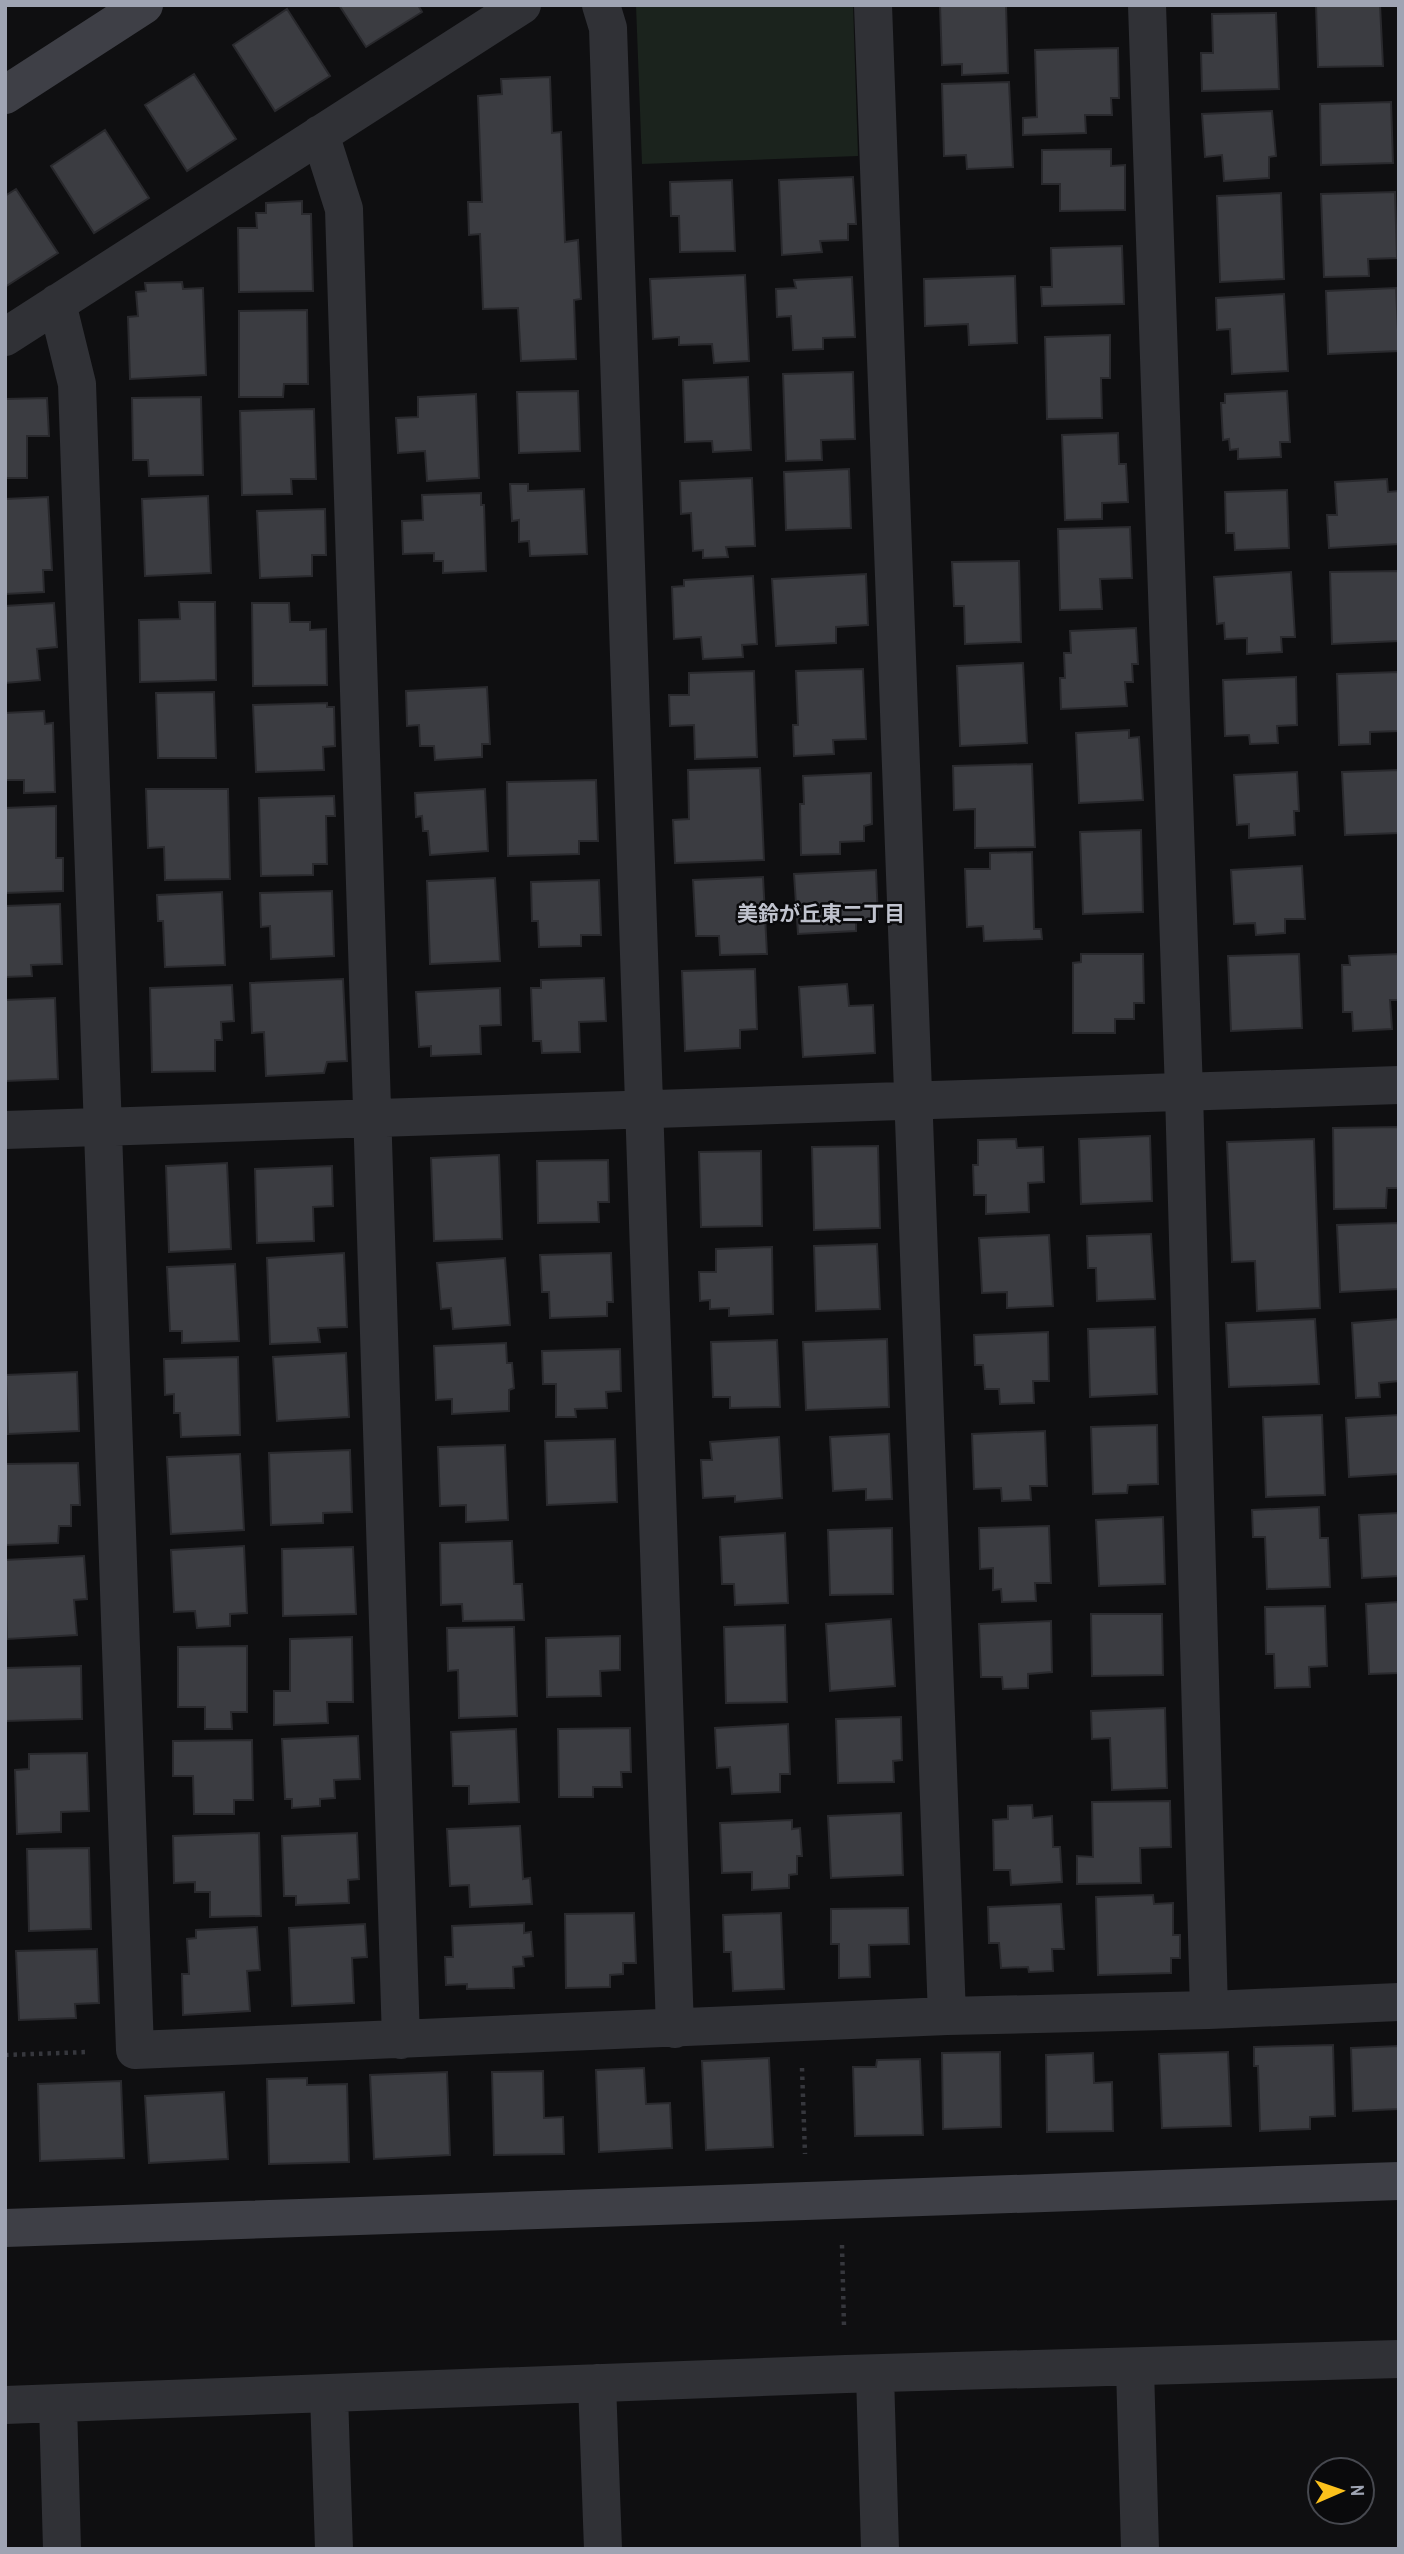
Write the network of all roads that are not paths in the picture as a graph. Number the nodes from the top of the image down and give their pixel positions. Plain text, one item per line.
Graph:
1 (144, 5) edge
2 (522, 5) edge
3 (601, 5) edge
4 (873, 5) edge
5 (1147, 5) edge
6 (5, 95) edge
7 (320, 134) junction
8 (57, 303) junction
9 (5, 337) edge
10 (1399, 1085) edge
11 (1184, 1092) junction
12 (915, 1099) junction
13 (643, 1109) junction
14 (372, 1118) junction
15 (103, 1128) junction
16 (5, 1130) edge
17 (1399, 2002) edge
18 (1209, 2010) junction
19 (947, 2015) junction
20 (675, 2029) junction
21 (401, 2040) junction
22 (1399, 2181) edge
23 (5, 2228) edge
24 (1399, 2358) edge
25 (1135, 2367) junction
26 (860, 2374) junction
27 (597, 2383) junction
28 (329, 2394) junction
29 (58, 2404) junction
30 (5, 2405) edge
31 (62, 2549) edge
32 (334, 2549) edge
33 (603, 2549) edge
34 (880, 2549) edge
35 (1140, 2549) edge

1 - 6 street
2 - 7 street
3 - 13 street
4 - 12 street
5 - 11 street
7 - 8 street
7 - 14 street
8 - 9 street
8 - 15 street
10 - 11 street
11 - 12 street
11 - 18 street
12 - 13 street
12 - 19 street
13 - 14 street
13 - 20 street
14 - 15 street
14 - 21 street
15 - 16 street
15 - 21 street
17 - 18 street
18 - 19 street
19 - 20 street
20 - 21 street
22 - 23 street
24 - 25 street
25 - 26 street
25 - 35 street
26 - 27 street
26 - 34 street
27 - 28 street
27 - 33 street
28 - 29 street
28 - 32 street
29 - 30 street
29 - 31 street

